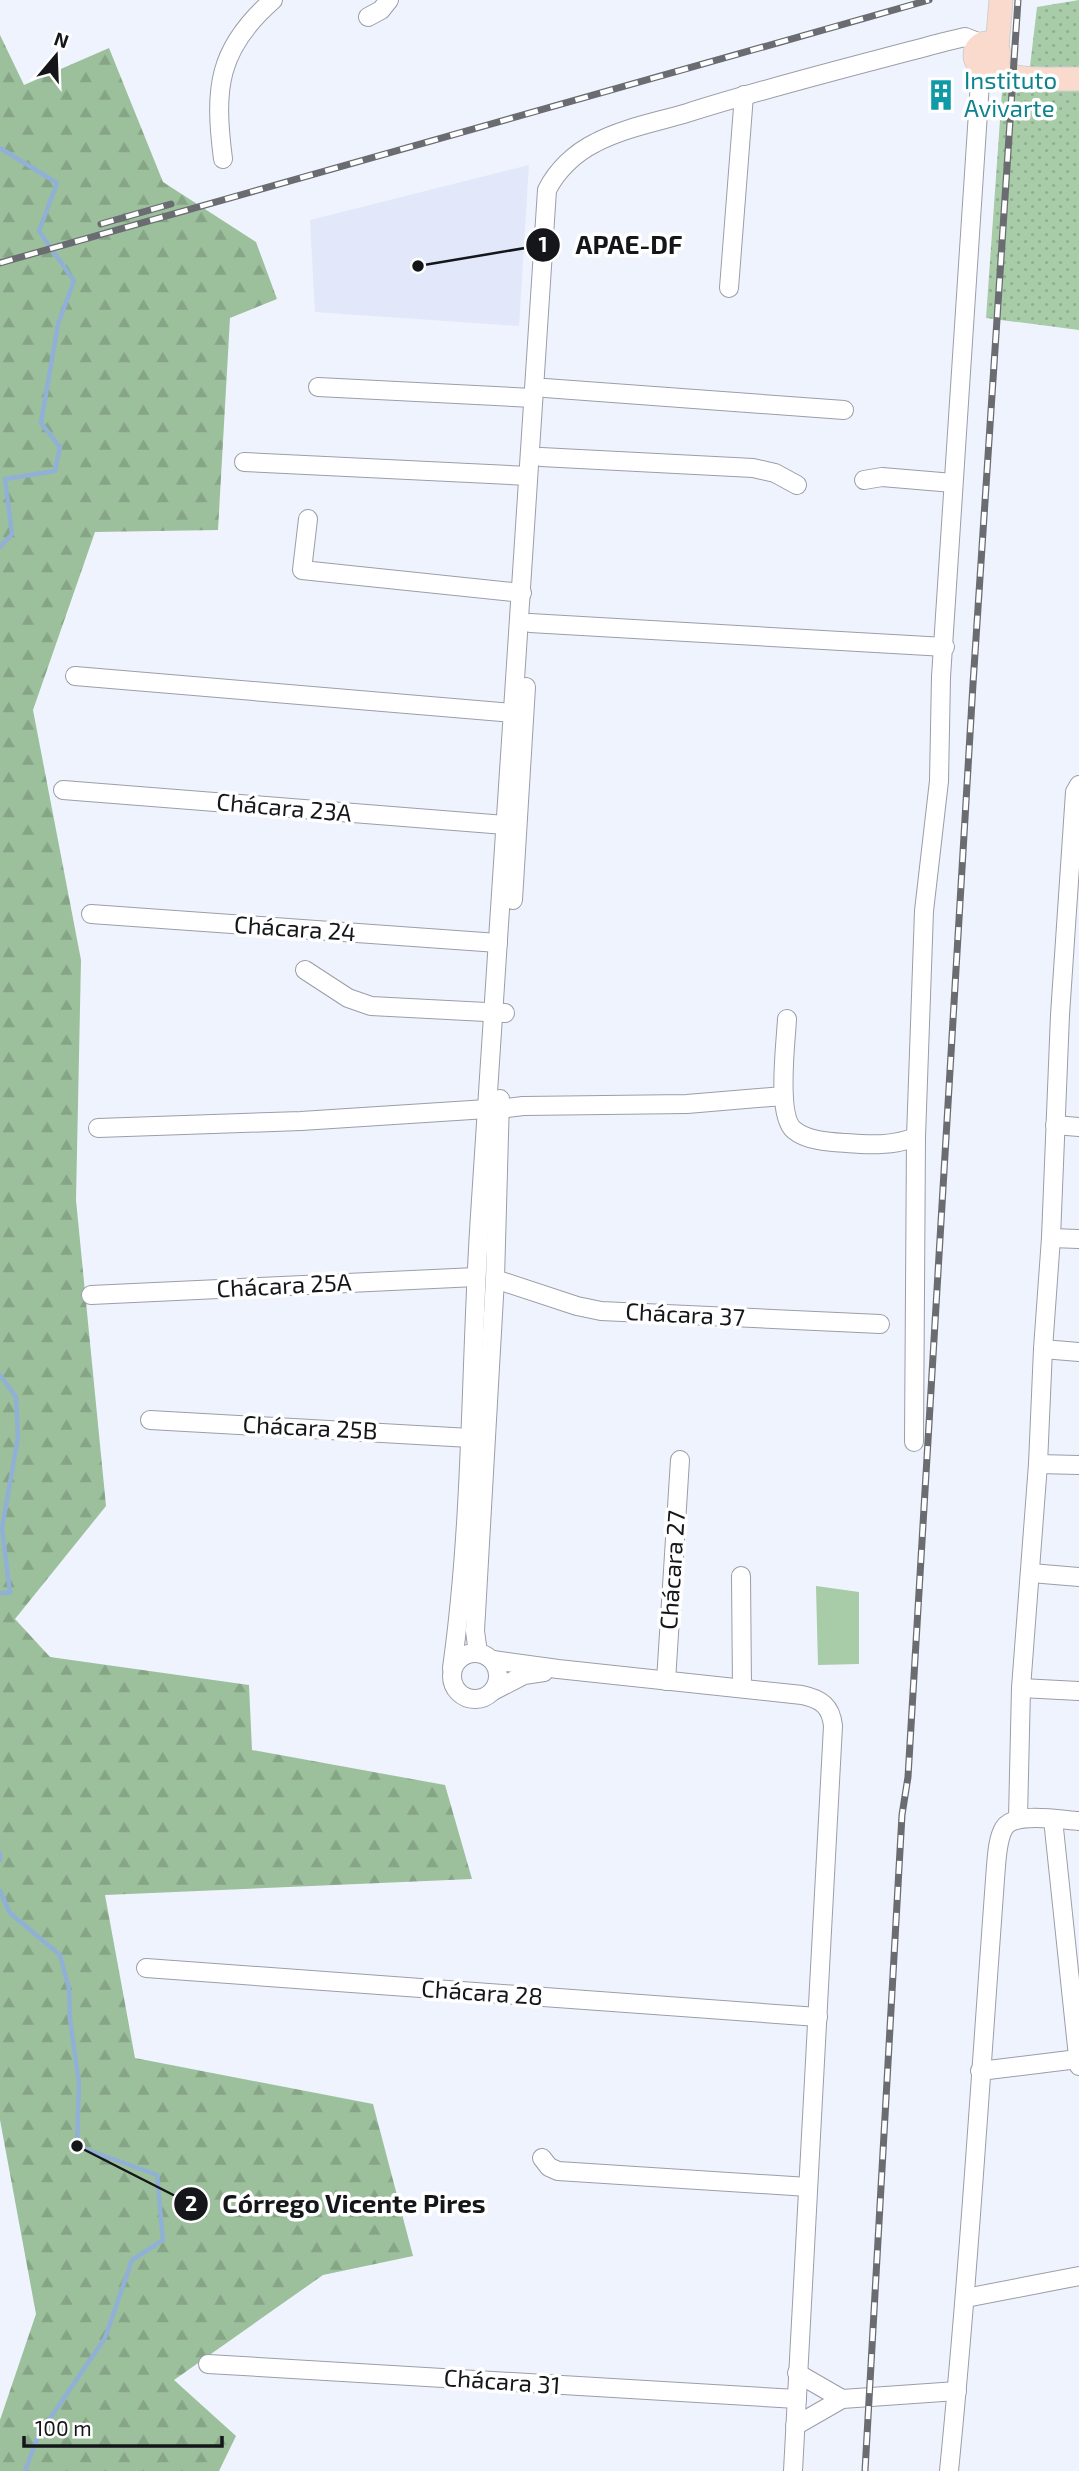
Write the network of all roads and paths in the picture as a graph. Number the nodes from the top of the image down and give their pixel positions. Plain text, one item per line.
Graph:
1 (272, 0) edge
2 (389, 0) edge
3 (999, 11) edge
4 (368, 17) dead end
5 (988, 54) junction
6 (1079, 79) edge
7 (744, 95) junction
8 (223, 159) dead end
9 (729, 289) dead end
10 (318, 387) dead end
11 (539, 393) junction
12 (844, 410) dead end
13 (541, 457) junction
14 (244, 463) dead end
15 (528, 476) junction
16 (864, 480) dead end
17 (953, 483) junction
18 (797, 485) dead end
19 (308, 519) dead end
20 (522, 593) junction
21 (530, 623) junction
22 (944, 648) junction
23 (75, 676) dead end
24 (512, 713) junction
25 (1079, 785) edge
26 (63, 790) dead end
27 (506, 825) junction
28 (1073, 902) edge
29 (91, 914) dead end
30 (498, 943) junction
31 (305, 970) dead end
32 (500, 1013) junction
33 (1060, 1015) junction
34 (1079, 1017) edge
35 (787, 1019) dead end
36 (783, 1096) junction
37 (493, 1109) junction
38 (1055, 1125) junction
39 (1079, 1127) edge
40 (98, 1128) dead end
41 (916, 1137) junction
42 (1051, 1238) junction
43 (1079, 1240) edge
44 (476, 1277) junction
45 (495, 1279) junction
46 (91, 1295) dead end
47 (880, 1324) dead end
48 (1043, 1349) junction
49 (1079, 1352) edge
50 (150, 1420) dead end
51 (470, 1438) junction
52 (914, 1442) dead end
53 (680, 1460) dead end
54 (1038, 1464) junction
55 (1079, 1465) edge
56 (1031, 1573) junction
57 (741, 1576) dead end
58 (1079, 1577) edge
59 (486, 1656) junction
60 (452, 1668) junction
61 (558, 1670) junction
62 (666, 1681) junction
63 (742, 1688) junction
64 (1021, 1688) junction
65 (493, 1691) junction
66 (1079, 1691) edge
67 (1018, 1818) junction
68 (1053, 1819) junction
69 (1079, 1821) edge
70 (146, 1968) dead end
71 (818, 2017) junction
72 (1078, 2062) edge
73 (980, 2071) junction
74 (542, 2158) dead end
75 (808, 2187) junction
76 (1079, 2276) edge
77 (966, 2298) junction
78 (208, 2364) dead end
79 (797, 2373) junction
80 (957, 2391) junction
81 (797, 2399) junction
82 (842, 2399) junction
83 (795, 2426) junction
84 (793, 2471) edge
85 (949, 2471) edge

1 - 8 street
2 - 4 street
3 - 5 main road
5 - 6 main road
5 - 7 street
5 - 17 street
7 - 9 street
7 - 11 street
10 - 11 street
11 - 12 street
11 - 13 street
11 - 15 street
13 - 18 street
13 - 21 street
14 - 15 street
15 - 20 street
16 - 17 street
17 - 22 street
19 - 20 street
20 - 24 street
21 - 22 street
21 - 32 street
22 - 41 street
23 - 24 street
24 - 27 street
25 - 28 street
26 - 27 street, Chácara 23A
27 - 30 street
28 - 33 street
29 - 30 street, Chácara 24
30 - 32 street
31 - 32 street
32 - 37 street
33 - 34 street
33 - 38 street
35 - 36 street
36 - 37 street
36 - 41 street
37 - 40 street
37 - 44 street
37 - 45 street
38 - 39 street
38 - 42 street
41 - 52 street
42 - 43 street
42 - 48 street
44 - 46 street, Chácara 25A
44 - 51 street
45 - 47 street, Chácara 37
45 - 59 street
48 - 49 street
48 - 54 street
50 - 51 street, Chácara 25B
51 - 60 street
53 - 62 street, Chácara 27
54 - 55 street
54 - 56 street
56 - 58 street
56 - 64 street
57 - 63 street
59 - 60 street
59 - 61 street
59 - 65 street
60 - 65 street
61 - 62 street
61 - 65 street
62 - 63 street
63 - 71 street
64 - 66 street
64 - 67 street
67 - 68 street
67 - 73 street
68 - 69 street
68 - 72 street
70 - 71 street, Chácara 28
71 - 75 street
72 - 73 street
73 - 77 street
74 - 75 street
75 - 79 street
76 - 77 street
77 - 80 street
78 - 81 street, Chácara 31
79 - 81 street
79 - 82 street
80 - 82 street
80 - 85 street
81 - 83 street
82 - 83 street
83 - 84 street

